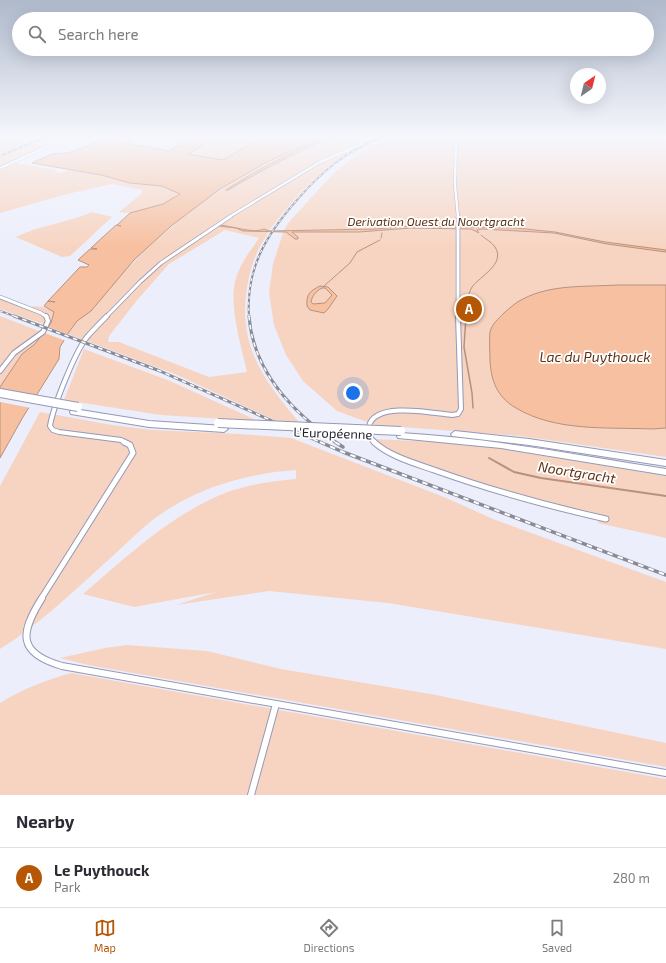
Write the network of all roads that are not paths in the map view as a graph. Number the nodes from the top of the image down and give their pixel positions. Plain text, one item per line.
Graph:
1 (300, 174) edge
2 (455, 174) edge
3 (0, 297) edge
4 (0, 371) edge
5 (0, 393) edge
6 (0, 398) edge
7 (76, 410) junction
8 (401, 433) junction
9 (666, 463) edge
10 (666, 472) edge
11 (606, 519) dead end
12 (276, 704) junction
13 (666, 773) edge
14 (251, 795) edge

1 - 12 street
2 - 11 street
3 - 4 street
5 - 7 highway, L'Européenne, bridge
6 - 7 highway, L'Européenne
7 - 8 highway, L'Européenne
8 - 9 highway, L'Européenne
8 - 10 highway, L'Européenne
12 - 13 street
12 - 14 street

